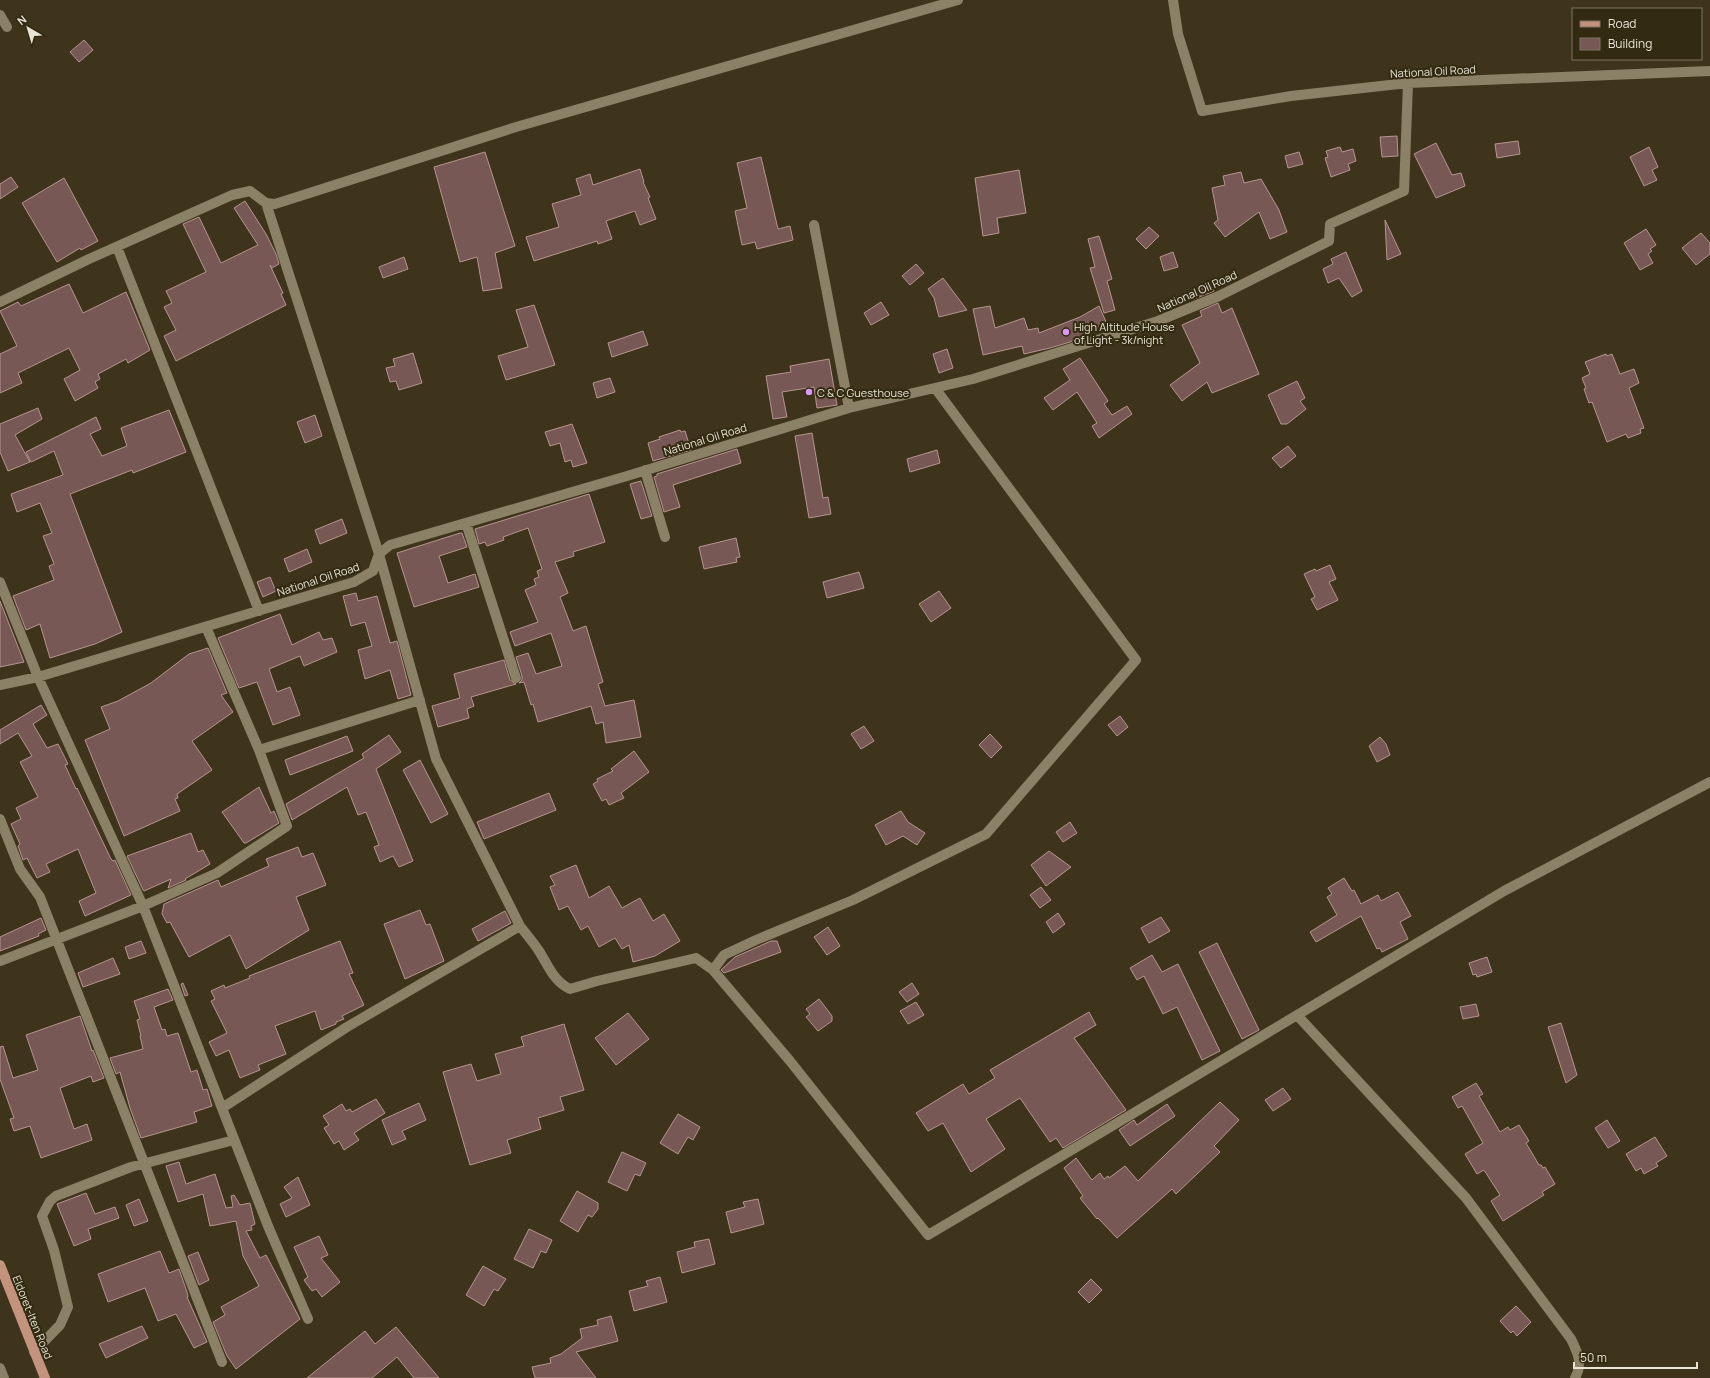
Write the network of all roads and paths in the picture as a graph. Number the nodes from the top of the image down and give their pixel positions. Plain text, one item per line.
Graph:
1 (958, 0) edge
2 (1173, 0) edge
3 (0, 15) edge
4 (6, 28) dead end
5 (1710, 71) edge
6 (1408, 83) junction
7 (266, 203) junction
8 (814, 225) dead end
9 (117, 247) junction
10 (0, 302) edge
11 (934, 388) junction
12 (849, 408) junction
13 (645, 470) junction
14 (466, 523) junction
15 (665, 537) dead end
16 (379, 554) junction
17 (0, 582) edge
18 (258, 611) junction
19 (206, 627) junction
20 (38, 678) junction
21 (516, 678) dead end
22 (0, 685) edge
23 (420, 700) junction
24 (259, 750) junction
25 (1710, 782) edge
26 (0, 819) edge
27 (143, 906) junction
28 (520, 926) junction
29 (57, 940) junction
30 (0, 960) edge
31 (713, 970) junction
32 (1297, 1015) junction
33 (222, 1108) junction
34 (234, 1140) junction
35 (144, 1164) junction
36 (0, 1265) edge
37 (308, 1319) dead end
38 (34, 1352) junction
39 (222, 1362) dead end
40 (0, 1368) edge
41 (4, 1378) edge
42 (45, 1378) edge
43 (1575, 1378) edge

1 - 7 street
2 - 6 street, National Oil Road
3 - 4 street
5 - 6 street, National Oil Road
6 - 11 street, National Oil Road
7 - 9 street
7 - 16 street
8 - 12 street
9 - 10 street
9 - 18 street
11 - 12 street, National Oil Road
11 - 31 street
12 - 13 street, National Oil Road
13 - 14 street, National Oil Road
13 - 15 street
14 - 16 street, National Oil Road
14 - 21 street
16 - 18 street, National Oil Road
16 - 23 street
17 - 20 street
18 - 19 street, National Oil Road
19 - 20 street, National Oil Road
19 - 24 street
20 - 22 street, National Oil Road
20 - 27 street
23 - 24 street
23 - 28 street
24 - 27 street
25 - 32 street
26 - 29 street
27 - 29 street
27 - 33 street
28 - 31 street
28 - 33 street
29 - 30 street
29 - 35 street
31 - 32 street
32 - 43 street
33 - 34 street
34 - 35 street
34 - 37 street
35 - 38 street
35 - 39 street
36 - 38 main road, Eldoret-Iten Road
38 - 42 main road, Eldoret-Iten Road
40 - 41 street

